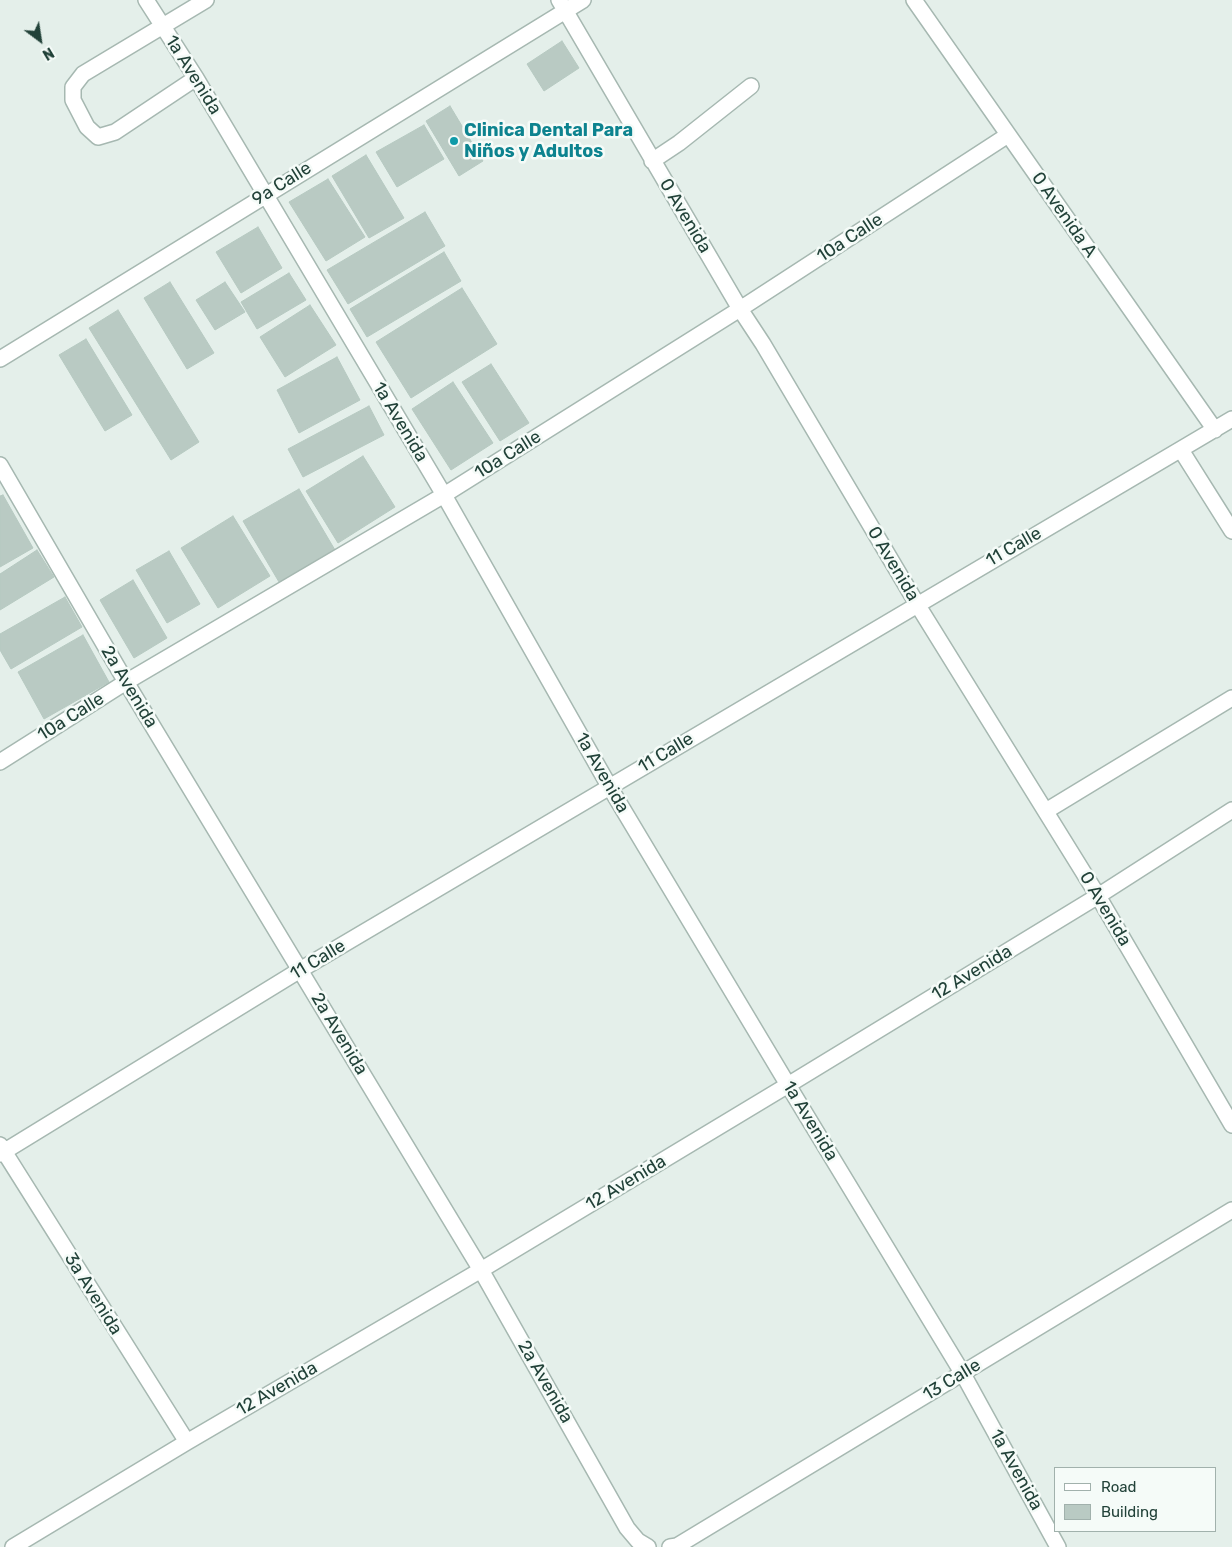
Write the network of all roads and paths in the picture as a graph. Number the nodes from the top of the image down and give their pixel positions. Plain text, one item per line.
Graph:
1 (146, 0) edge
2 (206, 0) edge
3 (583, 0) edge
4 (914, 0) edge
5 (562, 5) edge
6 (163, 27) junction
7 (196, 78) junction
8 (751, 86) dead end
9 (1008, 135) junction
10 (652, 161) junction
11 (265, 195) junction
12 (740, 309) junction
13 (0, 359) edge
14 (1232, 419) edge
15 (1215, 430) junction
16 (1180, 450) junction
17 (0, 465) edge
18 (444, 496) junction
19 (1232, 531) edge
20 (917, 604) junction
21 (126, 682) junction
22 (1232, 698) edge
23 (0, 762) edge
24 (609, 786) junction
25 (1232, 810) edge
26 (1046, 811) junction
27 (1098, 896) junction
28 (300, 970) junction
29 (788, 1085) junction
30 (1232, 1125) edge
31 (1, 1151) edge
32 (1232, 1210) edge
33 (481, 1270) junction
34 (963, 1374) junction
35 (186, 1442) junction
36 (14, 1547) edge
37 (648, 1547) edge
38 (670, 1547) edge
39 (1058, 1547) edge

1 - 6 street, 1a Avenida
2 - 6 street
3 - 5 street, 9a Calle
4 - 9 street, 0 Avenida A
5 - 10 street, 0 Avenida
5 - 11 street, 9a Calle
6 - 7 street, 1a Avenida
6 - 7 street
7 - 11 street, 1a Avenida
8 - 10 street
9 - 12 street, 10a Calle
9 - 15 street, 0 Avenida A
10 - 12 street, 0 Avenida
11 - 13 street, 9a Calle
11 - 18 street, 1a Avenida
12 - 18 street, 10a Calle
12 - 20 street, 0 Avenida
14 - 15 street, 11 Calle
15 - 16 street, 11 Calle
16 - 19 street
16 - 20 street, 11 Calle
17 - 21 street, 2a Avenida
18 - 21 street, 10a Calle
18 - 24 street, 1a Avenida
20 - 24 street, 11 Calle
20 - 26 street, 0 Avenida
21 - 23 street, 10a Calle
21 - 28 street, 2a Avenida
22 - 26 street
24 - 28 street, 11 Calle
24 - 29 street, 1a Avenida
25 - 27 street, 12 Avenida
26 - 27 street, 0 Avenida
27 - 29 street, 12 Avenida
27 - 30 street, 0 Avenida
28 - 31 street, 11 Calle
28 - 33 street, 2a Avenida
29 - 33 street, 12 Avenida
29 - 34 street, 1a Avenida
31 - 35 street, 3a Avenida
32 - 34 street, 13 Calle
33 - 35 street, 12 Avenida
33 - 37 street, 2a Avenida
34 - 38 street, 13 Calle
34 - 39 street, 1a Avenida
35 - 36 street, 12 Avenida

